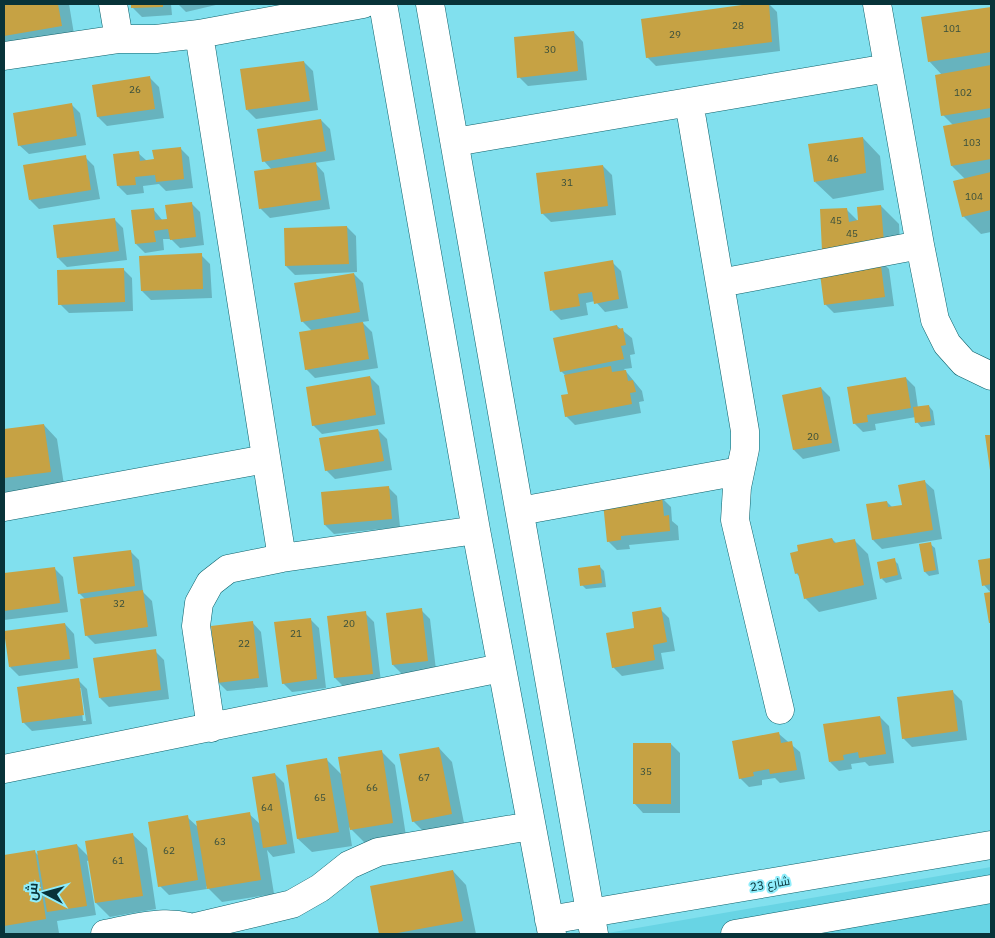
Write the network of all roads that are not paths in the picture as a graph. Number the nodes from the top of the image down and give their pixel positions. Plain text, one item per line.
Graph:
1 (113, 4) edge
2 (363, 4) edge
3 (383, 4) edge
4 (430, 4) edge
5 (877, 4) edge
6 (199, 34) junction
7 (119, 38) junction
8 (4, 56) edge
9 (888, 68) junction
10 (689, 102) junction
11 (455, 142) junction
12 (920, 245) junction
13 (720, 283) junction
14 (991, 376) edge
15 (266, 459) junction
16 (740, 471) junction
17 (4, 507) edge
18 (520, 511) junction
19 (476, 530) junction
20 (282, 558) junction
21 (501, 668) junction
22 (780, 710) dead end
23 (211, 728) junction
24 (4, 765) edge
25 (531, 826) junction
26 (991, 845) edge
27 (991, 890) edge
28 (592, 924) edge
29 (550, 927) edge
30 (201, 931) edge
31 (105, 934) edge
32 (734, 934) edge

1 - 7 street
2 - 6 street
3 - 19 street
4 - 11 street
5 - 9 street
6 - 7 street
6 - 15 street
7 - 8 street
9 - 10 street
9 - 12 street
10 - 11 street
10 - 13 street
11 - 18 street
12 - 13 street
12 - 14 street
13 - 16 street
15 - 17 street
15 - 20 street
16 - 18 street
16 - 22 street
18 - 28 street
19 - 20 street
19 - 21 street
20 - 23 street
21 - 23 street
21 - 25 street
23 - 24 street
25 - 29 street
25 - 30 street
26 - 28 street, شارع 23
27 - 32 street
28 - 29 street, شارع 23
30 - 31 street

